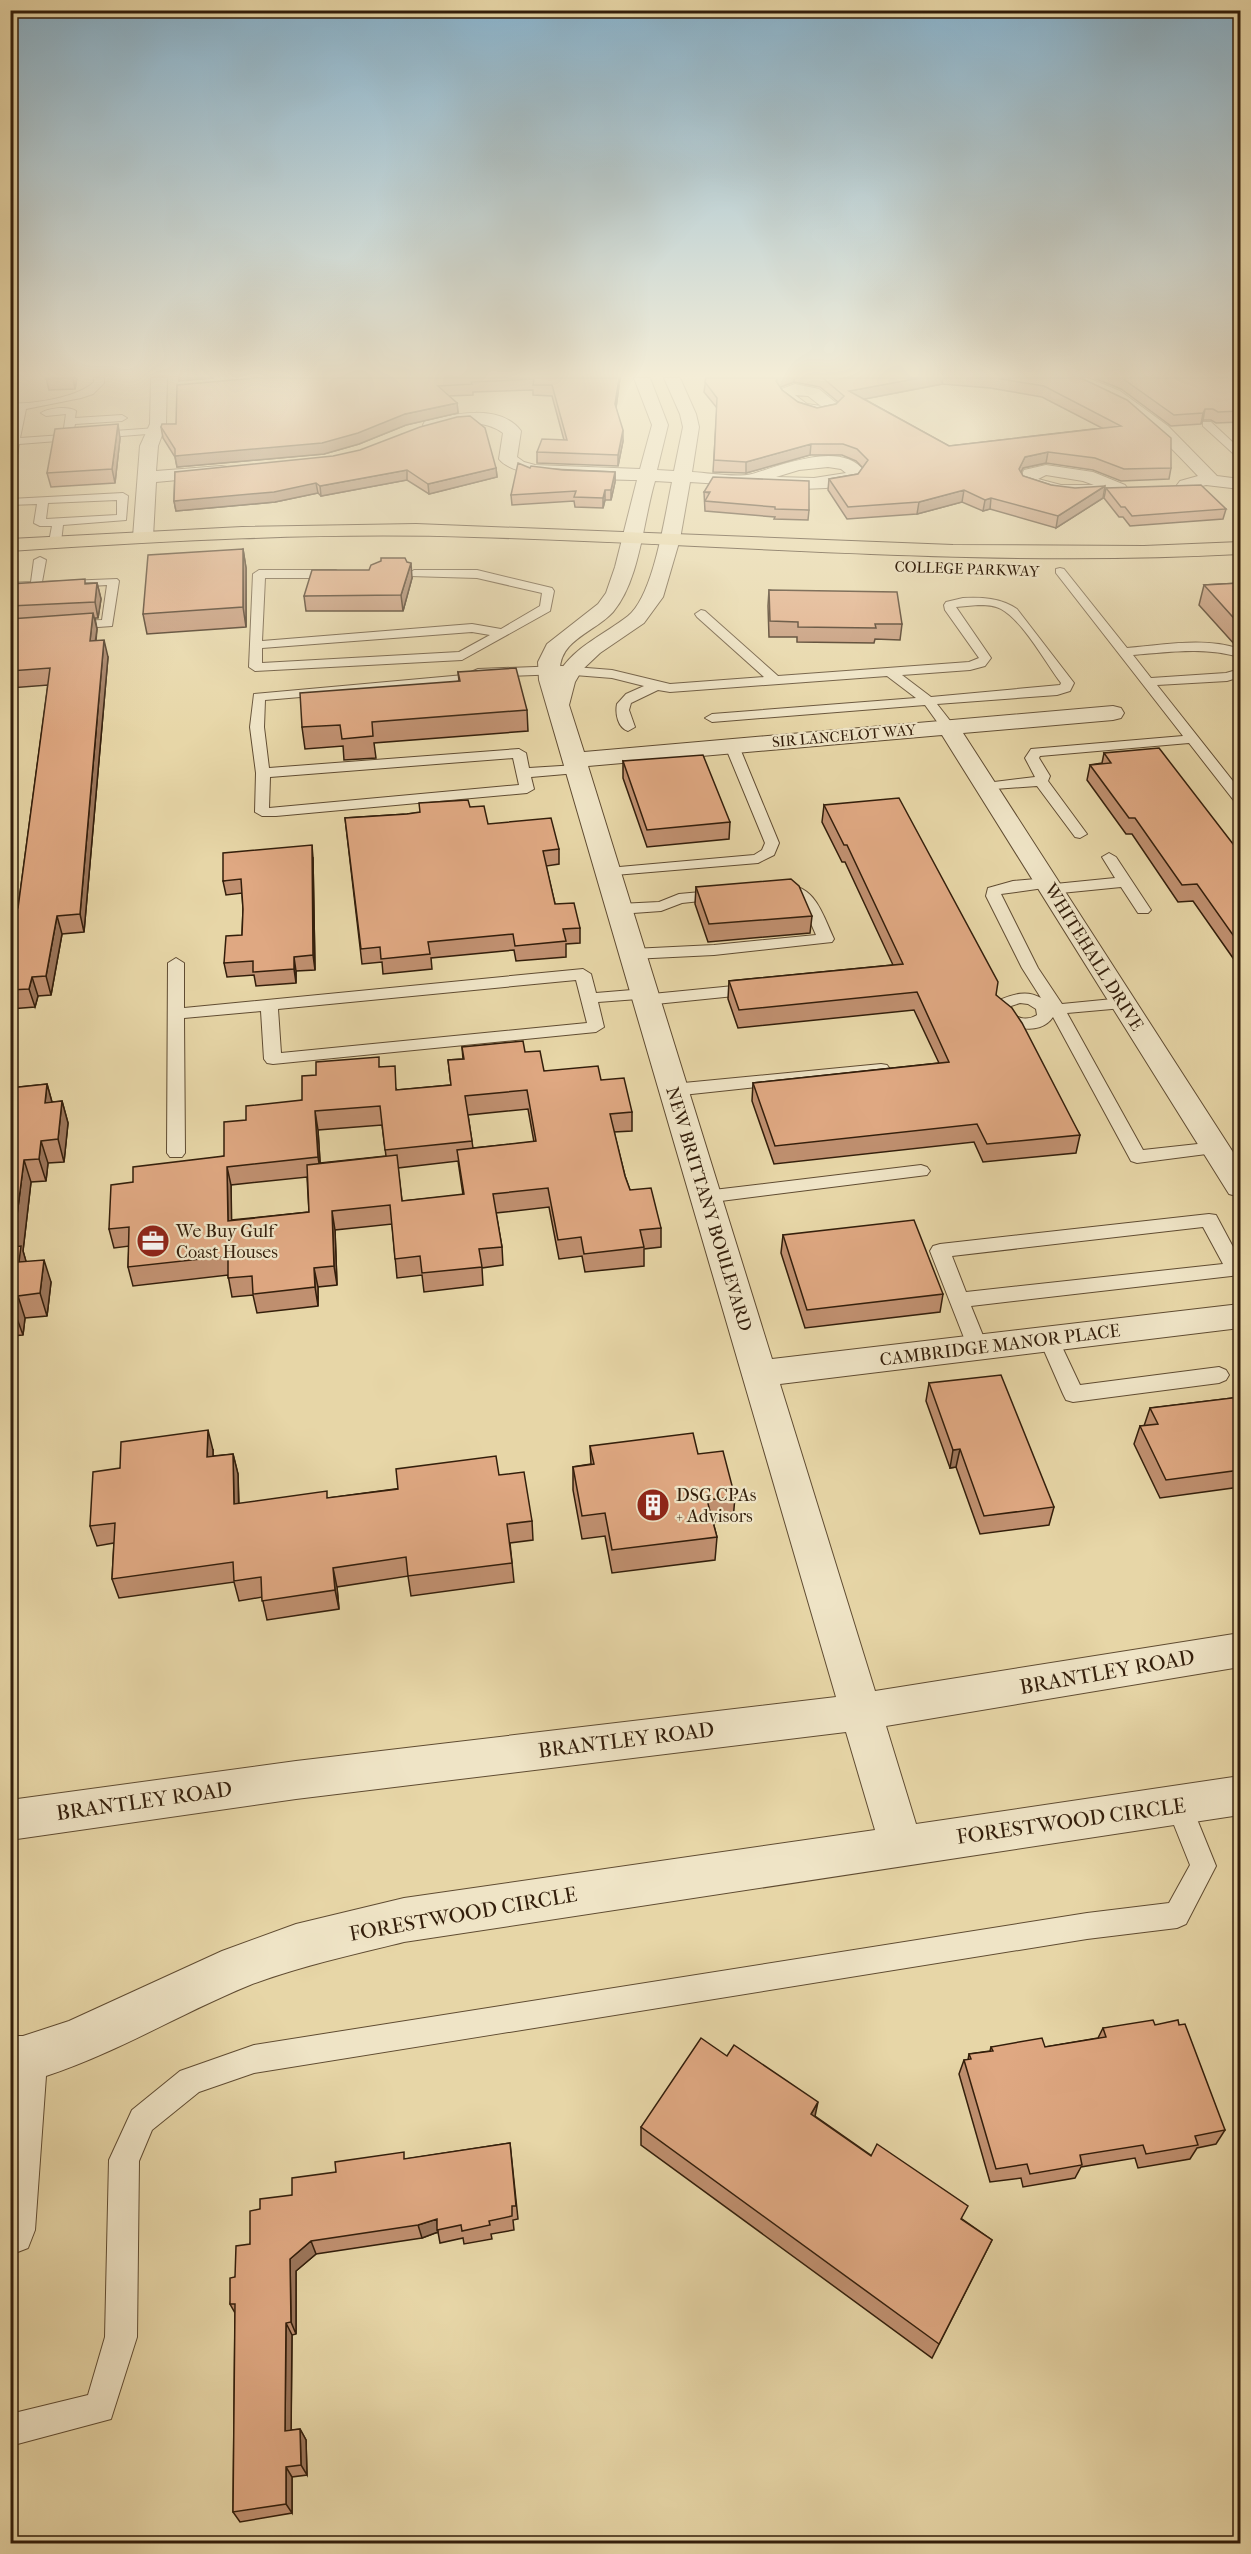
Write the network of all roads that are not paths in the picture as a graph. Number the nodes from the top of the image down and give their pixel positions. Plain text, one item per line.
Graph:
1 (99, 497) edge
2 (123, 497) edge
3 (146, 497) edge
4 (642, 497) edge
5 (677, 497) edge
6 (43, 500) junction
7 (10, 502) edge
8 (58, 522) junction
9 (143, 537) junction
10 (54, 542) junction
11 (10, 545) edge
12 (629, 547) junction
13 (667, 548) junction
14 (1240, 548) edge
15 (40, 560) junction
16 (10, 562) edge
17 (1163, 570) dead end
18 (1060, 571) junction
19 (352, 574) edge
20 (414, 574) dead end
21 (36, 585) junction
22 (10, 587) edge
23 (701, 614) dead end
24 (54, 626) edge
25 (418, 632) junction
26 (503, 633) junction
27 (255, 645) junction
28 (1124, 652) junction
29 (1240, 653) edge
30 (462, 656) junction
31 (549, 671) junction
32 (571, 671) junction
33 (890, 672) junction
34 (478, 673) junction
35 (1234, 675) edge
36 (777, 681) junction
37 (1148, 682) junction
38 (654, 687) junction
39 (928, 701) junction
40 (558, 705) junction
41 (1113, 713) dead end
42 (712, 718) dead end
43 (628, 727) dead end
44 (948, 727) junction
45 (1193, 739) junction
46 (732, 746) junction
47 (576, 765) junction
48 (263, 773) junction
49 (524, 773) junction
50 (1041, 781) junction
51 (986, 786) junction
52 (1240, 799) edge
53 (1080, 834) dead end
54 (1109, 857) dead end
55 (608, 873) junction
56 (1125, 882) junction
57 (1050, 886) junction
58 (765, 890) edge
59 (744, 892) edge
60 (619, 909) junction
61 (1143, 910) dead end
62 (632, 954) junction
63 (176, 963) dead end
64 (773, 987) edge
65 (645, 997) junction
66 (590, 998) junction
67 (1123, 1003) junction
68 (269, 1005) junction
69 (1051, 1009) junction
70 (176, 1014) junction
71 (881, 1069) edge
72 (673, 1090) junction
73 (1216, 1148) junction
74 (176, 1153) dead end
75 (921, 1171) dead end
76 (1240, 1187) edge
77 (705, 1197) junction
78 (959, 1300) junction
79 (1240, 1316) edge
80 (1049, 1339) junction
81 (978, 1348) junction
82 (759, 1373) junction
83 (1219, 1375) dead end
84 (1240, 1650) edge
85 (860, 1712) junction
86 (1240, 1796) edge
87 (1179, 1805) junction
88 (10, 1820) edge
89 (901, 1845) junction
90 (17, 2060) edge
91 (10, 2230) edge
92 (10, 2430) edge

1 - 6 lane
2 - 8 lane
3 - 9 street
4 - 12 street
5 - 13 street
6 - 7 lane
6 - 8 lane
8 - 10 lane
9 - 10 main road, COLLEGE PARKWAY
9 - 12 main road, COLLEGE PARKWAY
10 - 11 main road, COLLEGE PARKWAY
12 - 13 main road, COLLEGE PARKWAY
12 - 15 main road, COLLEGE PARKWAY
12 - 31 street
13 - 14 main road, COLLEGE PARKWAY
13 - 18 main road, COLLEGE PARKWAY
13 - 32 street
15 - 16 main road, COLLEGE PARKWAY
15 - 21 lane
17 - 18 main road, COLLEGE PARKWAY
18 - 28 lane
19 - 27 lane
20 - 26 lane
21 - 22 lane
21 - 24 lane
23 - 36 lane
25 - 26 lane
25 - 27 lane
25 - 30 lane
26 - 30 lane
27 - 30 lane
28 - 29 lane
28 - 37 lane
30 - 34 lane
31 - 32 lane
31 - 34 lane
31 - 40 street, NEW BRITTANY BOULEVARD
32 - 38 lane
32 - 40 street
33 - 36 lane
33 - 39 lane
33 - 39 lane
34 - 48 lane
35 - 37 lane
36 - 38 lane
37 - 45 lane
38 - 43 lane
39 - 42 lane
39 - 44 lane
40 - 47 street, NEW BRITTANY BOULEVARD
41 - 44 street, SIR LANCELOT WAY
44 - 46 street, SIR LANCELOT WAY
44 - 51 street, WHITEHALL DRIVE
45 - 50 lane
45 - 52 lane
46 - 47 street, SIR LANCELOT WAY
46 - 55 lane
47 - 49 lane
47 - 55 street, NEW BRITTANY BOULEVARD
48 - 49 lane
48 - 49 lane
50 - 51 lane
50 - 53 lane
51 - 57 street, WHITEHALL DRIVE
54 - 56 lane
55 - 60 street, NEW BRITTANY BOULEVARD
56 - 57 lane
56 - 61 lane
57 - 67 street, WHITEHALL DRIVE
57 - 69 lane
58 - 62 lane
59 - 60 lane
60 - 62 street, NEW BRITTANY BOULEVARD
62 - 65 street, NEW BRITTANY BOULEVARD
63 - 70 lane
64 - 65 lane
65 - 66 lane
65 - 72 street, NEW BRITTANY BOULEVARD
66 - 68 lane
66 - 68 lane
67 - 69 lane
67 - 73 street, WHITEHALL DRIVE
68 - 70 lane
69 - 73 lane
70 - 74 lane
71 - 72 lane
72 - 77 street, NEW BRITTANY BOULEVARD
73 - 76 street, WHITEHALL DRIVE
75 - 77 lane
77 - 82 street, NEW BRITTANY BOULEVARD
78 - 78 lane
78 - 81 lane
79 - 80 street, CAMBRIDGE MANOR PLACE
80 - 81 street, CAMBRIDGE MANOR PLACE
80 - 83 lane
81 - 82 street, CAMBRIDGE MANOR PLACE
82 - 85 street, NEW BRITTANY BOULEVARD
84 - 85 street, BRANTLEY ROAD
85 - 88 street, BRANTLEY ROAD
85 - 89 street
86 - 87 street, FORESTWOOD CIRCLE
87 - 89 street, FORESTWOOD CIRCLE
87 - 92 lane
89 - 90 street, FORESTWOOD CIRCLE
90 - 91 street

